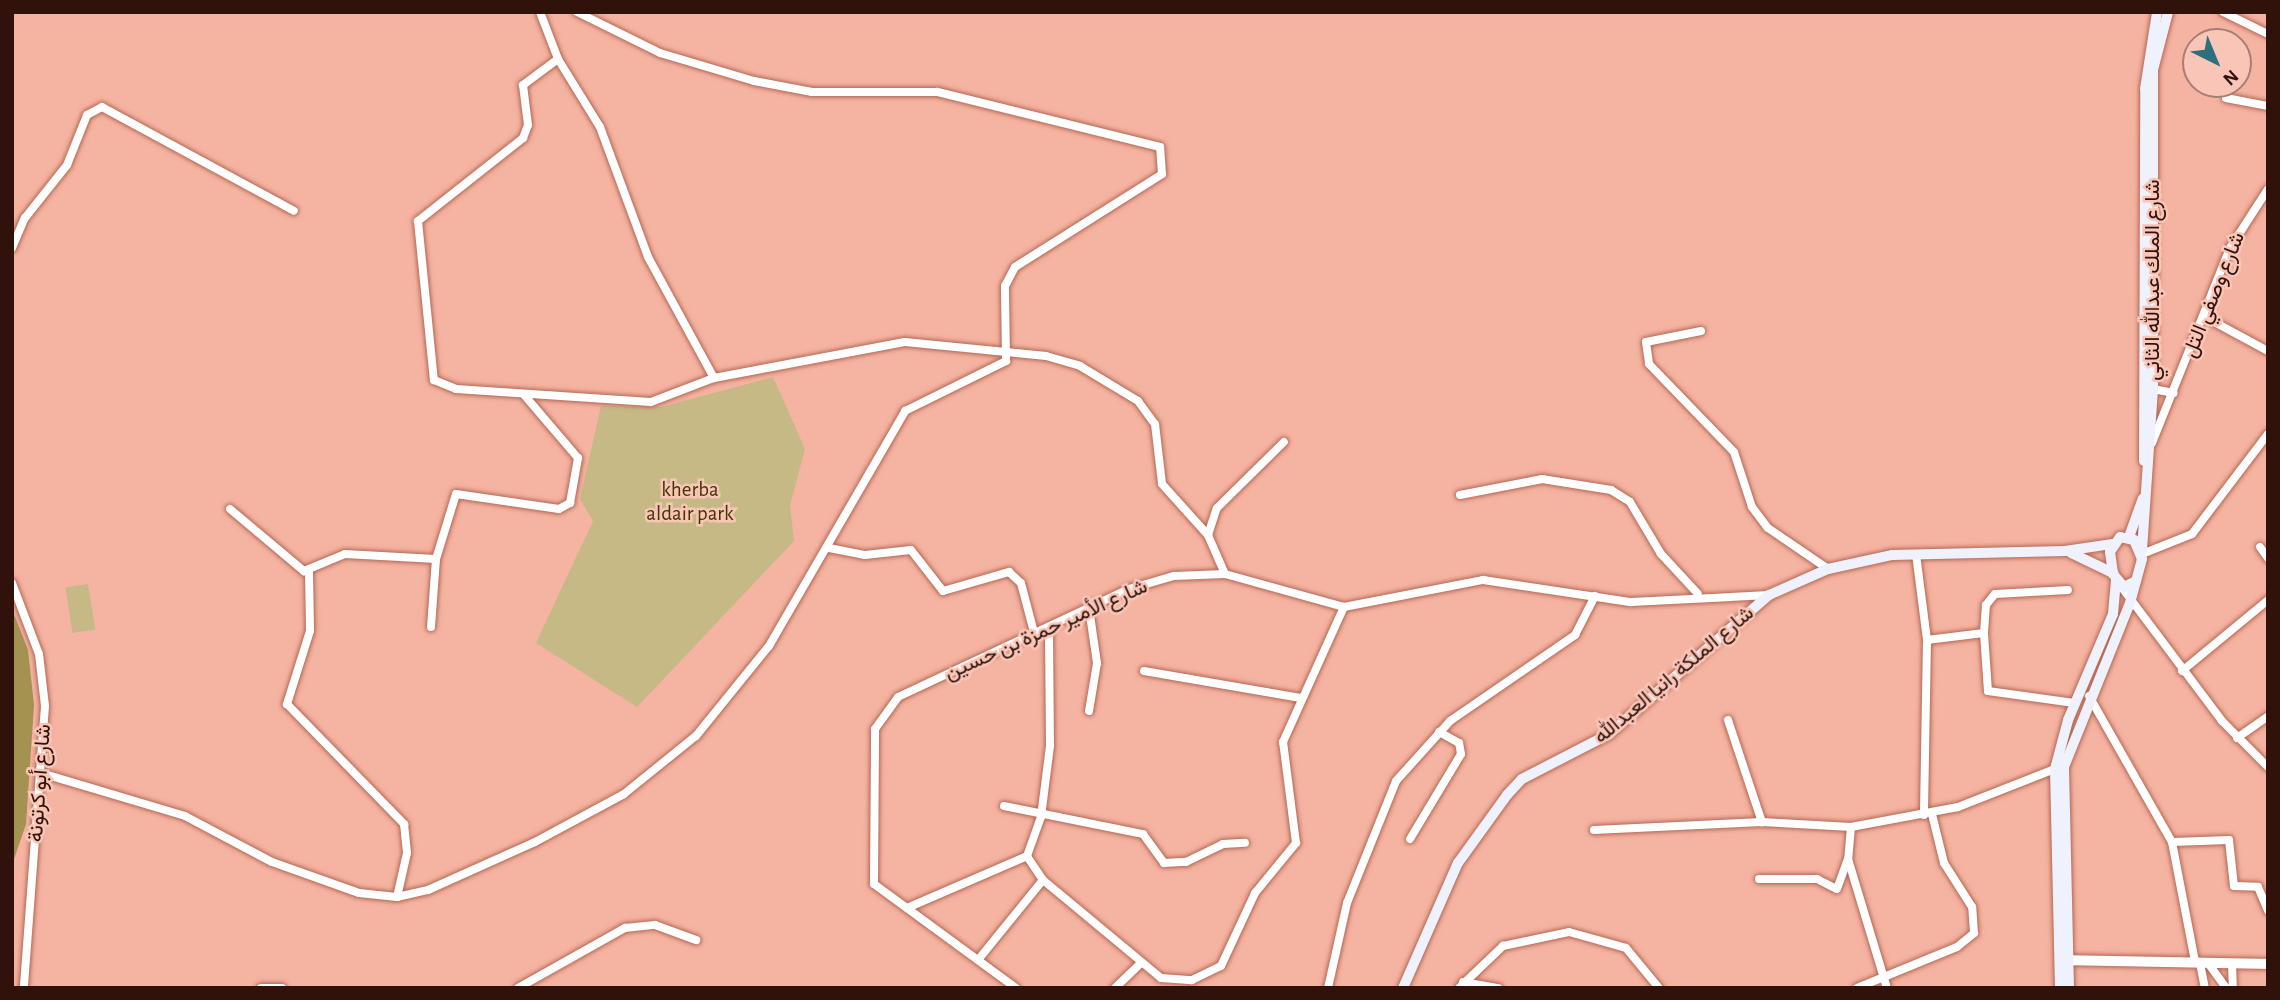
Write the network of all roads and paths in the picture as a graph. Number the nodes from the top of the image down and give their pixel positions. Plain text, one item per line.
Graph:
1 (540, 12) edge
2 (577, 12) edge
3 (2157, 12) edge
4 (2168, 12) edge
5 (2223, 12) edge
6 (2268, 34) edge
7 (558, 59) junction
8 (2225, 98) dead end
9 (2268, 106) edge
10 (2268, 189) edge
11 (2265, 199) edge
12 (294, 211) dead end
13 (12, 248) edge
14 (2205, 317) junction
15 (1701, 331) dead end
16 (1008, 351) junction
17 (2268, 351) edge
18 (714, 378) junction
19 (2153, 389) junction
20 (2174, 393) junction
21 (525, 396) junction
22 (2268, 434) edge
23 (1284, 442) dead end
24 (2152, 443) junction
25 (1460, 495) dead end
26 (230, 509) dead end
27 (1208, 535) junction
28 (2129, 537) junction
29 (2112, 544) junction
30 (2260, 547) dead end
31 (829, 548) junction
32 (2065, 551) junction
33 (2142, 552) junction
34 (1916, 554) junction
35 (2268, 558) edge
36 (436, 559) junction
37 (1828, 569) junction
38 (309, 571) junction
39 (1225, 574) junction
40 (2116, 579) junction
41 (2136, 580) junction
42 (12, 583) edge
43 (2068, 590) dead end
44 (1698, 594) junction
45 (1769, 595) junction
46 (1595, 596) junction
47 (2268, 600) edge
48 (2130, 604) junction
49 (1344, 607) junction
50 (1089, 608) junction
51 (431, 627) dead end
52 (1049, 630) junction
53 (1984, 633) junction
54 (1035, 636) junction
55 (1927, 640) junction
56 (1144, 671) dead end
57 (2182, 671) junction
58 (2089, 696) junction
59 (1301, 698) junction
60 (2074, 703) junction
61 (1089, 711) dead end
62 (2268, 716) edge
63 (1728, 720) dead end
64 (1439, 732) junction
65 (2238, 738) junction
66 (2268, 767) edge
67 (2055, 769) junction
68 (41, 773) junction
69 (1003, 806) dead end
70 (1928, 815) junction
71 (1041, 817) junction
72 (1762, 822) junction
73 (1851, 827) junction
74 (1594, 830) dead end
75 (1410, 839) dead end
76 (2172, 842) junction
77 (1245, 844) dead end
78 (1027, 856) junction
79 (1848, 859) junction
80 (1759, 879) dead end
81 (1043, 880) junction
82 (397, 897) junction
83 (907, 908) junction
84 (2268, 911) edge
85 (696, 940) dead end
86 (978, 960) junction
87 (2060, 960) junction
88 (2201, 962) junction
89 (2232, 963) junction
90 (2268, 964) edge
91 (1139, 965) junction
92 (1885, 983) edge
93 (1461, 985) edge
94 (1486, 985) edge
95 (23, 988) edge
96 (261, 988) edge
97 (282, 988) edge
98 (518, 988) edge
99 (1016, 988) edge
100 (1115, 988) edge
101 (1328, 988) edge
102 (1403, 988) edge
103 (1498, 988) edge
104 (1659, 988) edge
105 (1857, 988) edge
106 (2060, 988) edge
107 (2069, 988) edge
108 (2205, 988) edge
109 (2226, 988) edge
110 (2233, 988) edge

1 - 7 street
2 - 16 street
3 - 28 main road, شارع الملك عبدالله الثاني
4 - 19 main road, شارع الملك عبدالله الثاني
5 - 6 street
7 - 18 street
7 - 21 street
8 - 9 street
10 - 11 street, شارع وصفي التل
11 - 14 street, شارع وصفي التل
12 - 13 street
14 - 17 street
14 - 20 street, شارع وصفي التل
15 - 37 street
16 - 18 street
16 - 27 street
16 - 31 street
18 - 21 street
19 - 20 street
19 - 24 main road, شارع الملك عبدالله الثاني
20 - 24 street, شارع وصفي التل
21 - 36 street
22 - 33 street
23 - 27 street
24 - 33 main road, شارع الملك عبدالله الثاني
25 - 44 street
26 - 38 street
27 - 39 street
28 - 29 main road, شارع الملكة رانيا العبدالله
28 - 33 main road
29 - 32 main road, شارع الملكة رانيا العبدالله
29 - 40 main road
30 - 35 street
31 - 54 street
31 - 82 street
32 - 34 main road, شارع الملكة رانيا العبدالله
32 - 40 main road, شارع الملكة رانيا العبدالله
33 - 41 main road, شارع الملك عبدالله الثاني
34 - 37 main road, شارع الملكة رانيا العبدالله
34 - 55 street
36 - 38 street
36 - 51 street
37 - 45 main road, شارع الملكة رانيا العبدالله
38 - 82 street
39 - 49 street, شارع الأمير حمزة بن حسين
39 - 50 street, شارع الأمير حمزة بن حسين
40 - 41 main road
40 - 48 street
40 - 60 main road
41 - 48 main road, شارع الملك عبدالله الثاني
42 - 68 street, شارع أبو كرتونة
43 - 53 street
44 - 45 street, شارع الأمير حمزة بن حسين
44 - 46 street, شارع الأمير حمزة بن حسين
45 - 102 main road, شارع الملكة رانيا العبدالله
46 - 49 street, شارع الأمير حمزة بن حسين
46 - 64 street
47 - 57 street
48 - 57 street
48 - 58 main road, شارع الملك عبدالله الثاني
49 - 59 street
50 - 52 street, شارع الأمير حمزة بن حسين
50 - 61 street
52 - 54 street, شارع الأمير حمزة بن حسين
52 - 71 street
53 - 55 street
53 - 60 street
54 - 83 street, شارع الأمير حمزة بن حسين
55 - 70 street
56 - 59 street
57 - 65 street
58 - 76 street
58 - 87 main road, شارع الملك عبدالله الثاني
59 - 91 street
60 - 67 main road
62 - 65 street
63 - 72 street
64 - 75 street
64 - 101 street
65 - 66 street
67 - 70 street
67 - 87 main road
68 - 82 street
68 - 95 street, شارع أبو كرتونة
69 - 71 street
70 - 73 street
70 - 92 street
71 - 77 street
71 - 78 street
72 - 73 street
72 - 74 street
73 - 79 street
76 - 84 street
76 - 88 street
78 - 81 street
78 - 83 street
79 - 80 street
79 - 92 street
81 - 86 street
81 - 91 street
83 - 86 street, شارع الأمير حمزة بن حسين
85 - 98 street
86 - 99 street, شارع الأمير حمزة بن حسين
87 - 88 street
87 - 106 main road
87 - 107 main road
88 - 89 street
88 - 108 street
88 - 109 street
89 - 90 street
89 - 110 street
91 - 100 street
92 - 105 street
93 - 94 street
93 - 104 street
94 - 103 street
96 - 97 street

